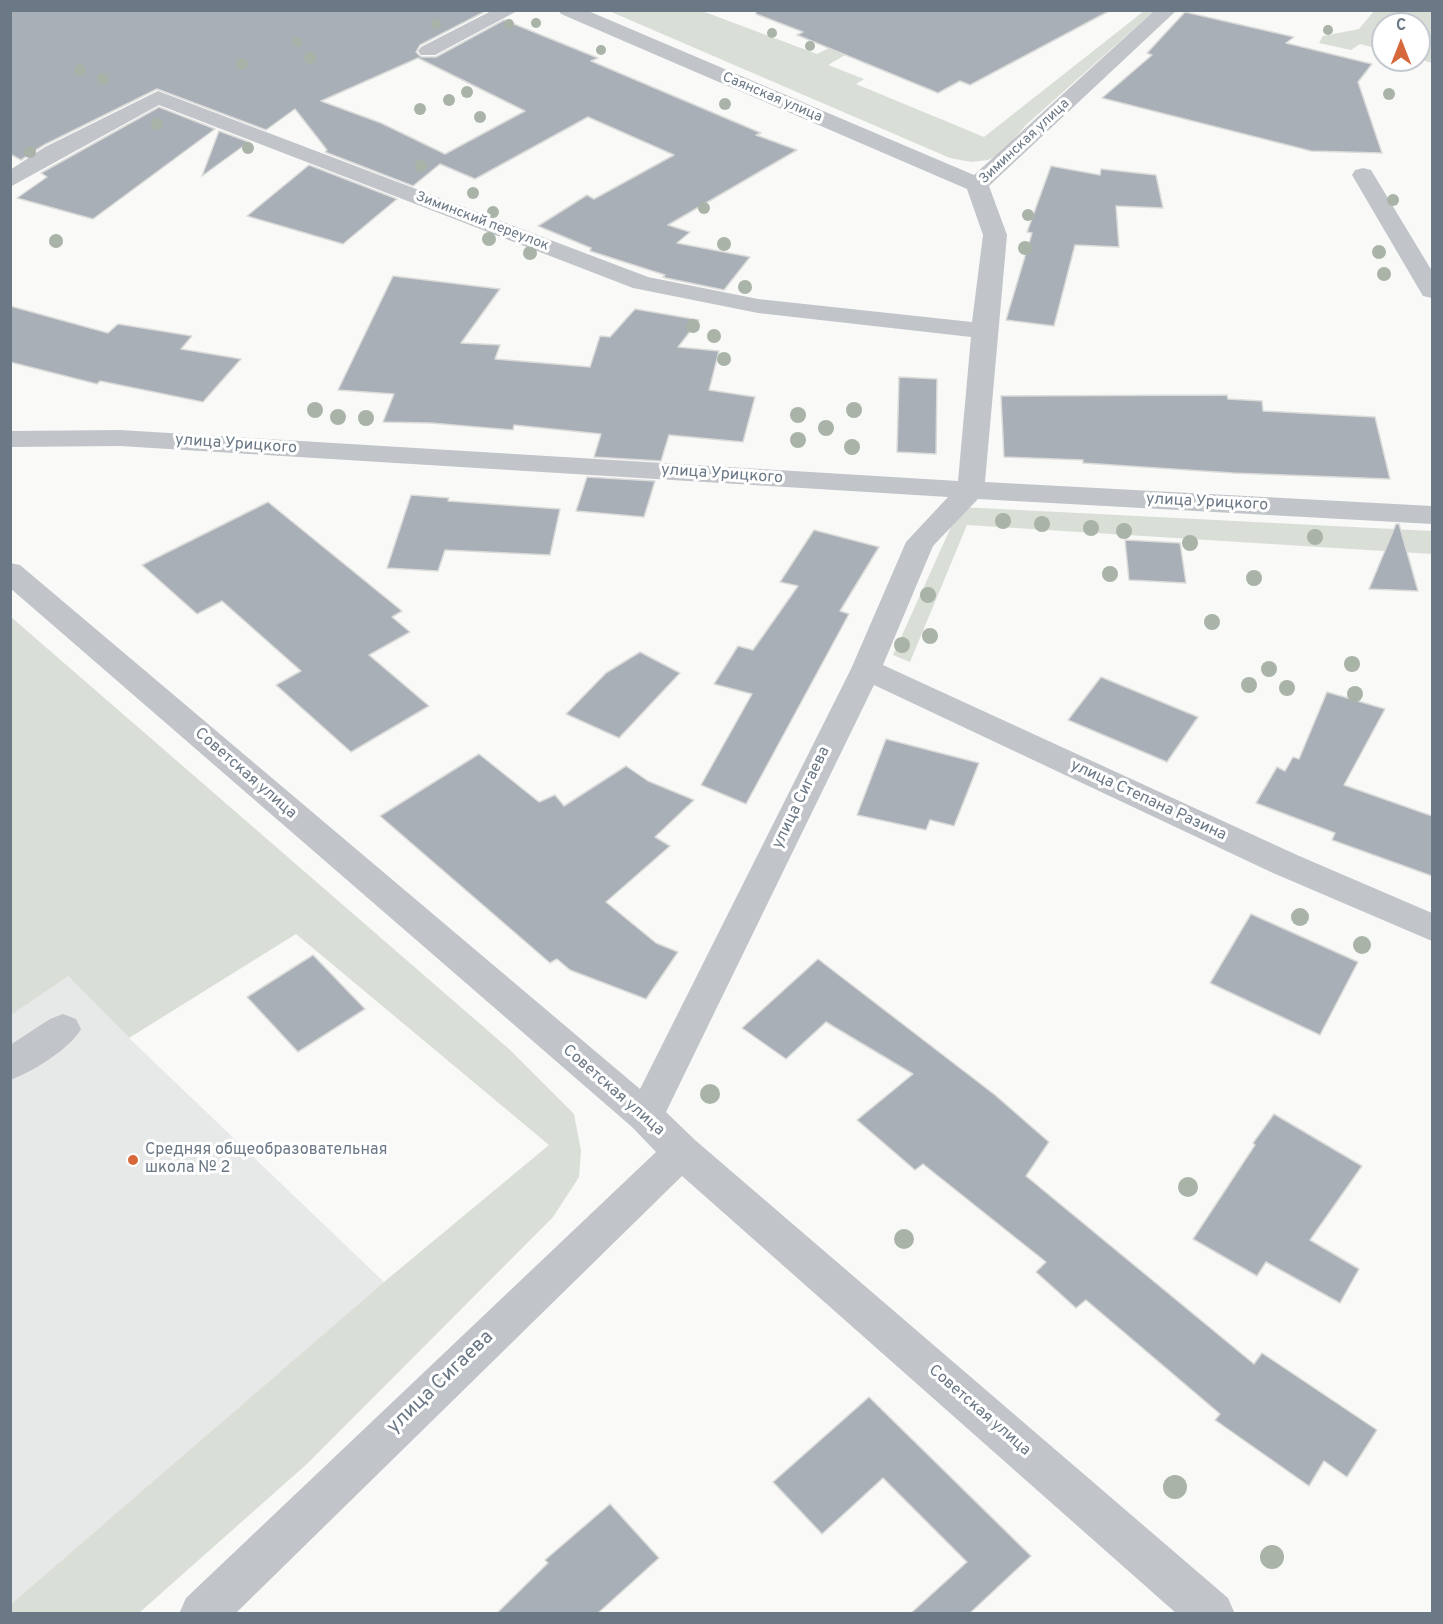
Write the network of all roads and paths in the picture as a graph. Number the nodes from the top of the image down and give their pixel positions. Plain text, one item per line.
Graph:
1 (509, 10) edge
2 (568, 10) edge
3 (1167, 10) edge
4 (428, 51) dead end
5 (1363, 175) dead end
6 (10, 180) edge
7 (977, 185) junction
8 (1432, 291) edge
9 (984, 331) junction
10 (10, 439) edge
11 (971, 490) junction
12 (1432, 515) edge
13 (10, 572) edge
14 (866, 669) junction
15 (1432, 928) edge
16 (63, 1029) dead end
17 (10, 1065) edge
18 (645, 1116) junction
19 (681, 1152) junction
20 (202, 1614) edge
21 (1212, 1614) edge

1 - 4 street
2 - 7 street, Саянская улица
3 - 7 street, Зиминская улица
5 - 8 street
6 - 9 street, Зиминский переулок
7 - 9 street, Зиминская улица
9 - 11 street, Зиминская улица
10 - 11 street, улица Урицкого
11 - 12 street, улица Урицкого
11 - 14 street, улица Сигаева
13 - 18 street, Советская улица
14 - 15 street, улица Степана Разина
14 - 18 street, улица Сигаева
16 - 17 street
18 - 19 street, Советская улица
19 - 20 street, улица Сигаева
19 - 21 street, Советская улица

